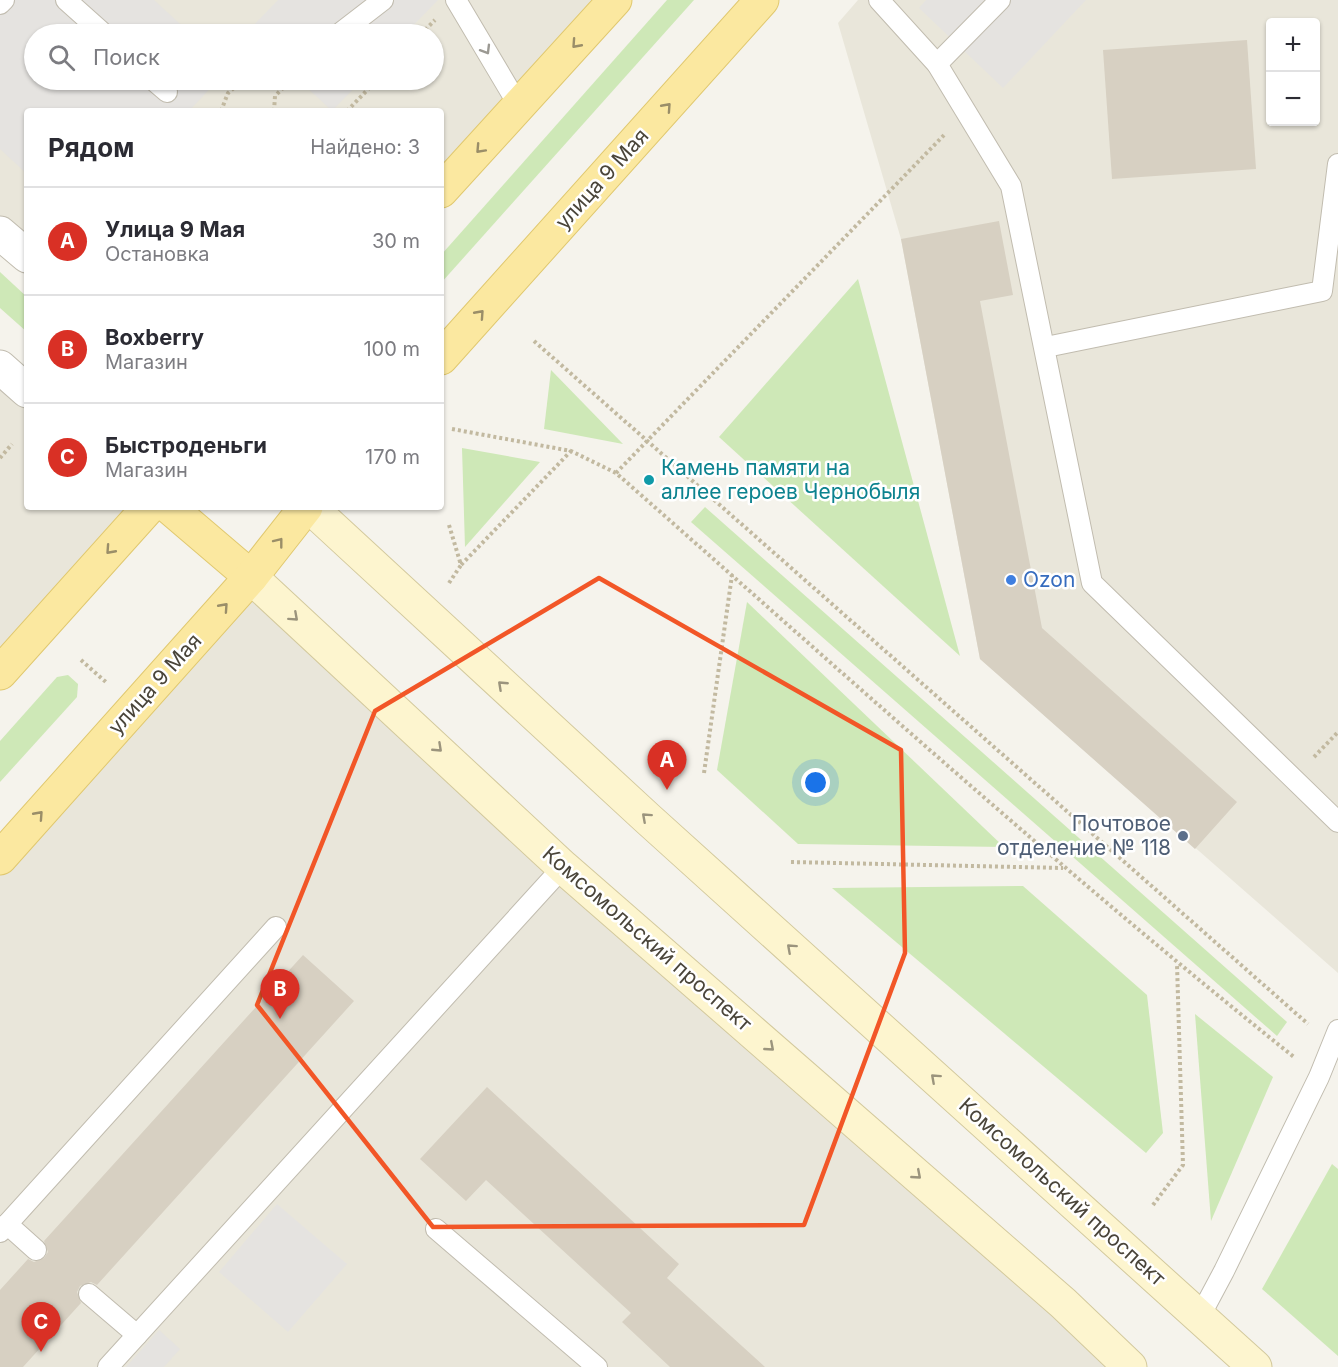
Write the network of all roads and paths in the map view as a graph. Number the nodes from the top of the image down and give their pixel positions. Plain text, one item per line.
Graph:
1 (4, 0) edge
2 (66, 0) edge
3 (383, 0) edge
4 (456, 0) edge
5 (615, 0) edge
6 (762, 0) edge
7 (879, 0) edge
8 (999, 0) edge
9 (0, 4) edge
10 (93, 24) edge
11 (352, 24) edge
12 (937, 64) junction
13 (231, 90) edge
14 (281, 90) edge
15 (367, 90) edge
16 (519, 106) junction
17 (222, 108) edge
18 (274, 108) edge
19 (350, 108) edge
20 (965, 112) junction
21 (1338, 164) edge
22 (444, 188) edge
23 (0, 233) edge
24 (24, 253) edge
25 (534, 340) dead end
26 (1046, 347) junction
27 (444, 355) edge
28 (0, 367) edge
29 (24, 388) edge
30 (452, 429) dead end
31 (648, 438) junction
32 (12, 444) dead end
33 (572, 451) junction
34 (0, 458) edge
35 (616, 473) junction
36 (146, 510) edge
37 (173, 510) edge
38 (306, 510) edge
39 (311, 510) edge
40 (449, 525) dead end
41 (461, 565) junction
42 (732, 574) junction
43 (251, 577) junction
44 (449, 583) dead end
45 (81, 660) dead end
46 (0, 673) edge
47 (112, 688) dead end
48 (704, 773) dead end
49 (1338, 822) edge
50 (0, 858) edge
51 (791, 862) dead end
52 (563, 867) junction
53 (1064, 868) junction
54 (276, 927) dead end
55 (1177, 964) junction
56 (1336, 1038) edge
57 (1319, 1077) junction
58 (1153, 1205) dead end
59 (4, 1228) edge
60 (436, 1229) dead end
61 (36, 1250) dead end
62 (89, 1294) dead end
63 (1200, 1316) junction
64 (137, 1335) junction
65 (108, 1367) edge
66 (597, 1367) edge
67 (1130, 1367) edge
68 (1255, 1367) edge

1 - 9 lane
2 - 10 lane
3 - 11 lane
4 -> 16 lane
5 -> 16 main road
27 -> 6 main road, улица 9 Мая
7 - 12 lane
8 - 12 lane
12 - 20 lane
13 - 17 path
14 - 18 path
15 - 19 path
16 -> 22 main road
20 - 26 lane
20 - 31 path
21 - 26 lane
23 - 24 street
25 - 31 path
26 - 49 lane
28 - 29 street
30 - 33 path
31 - 35 path
31 - 56 path
32 - 34 path
33 - 35 path
33 - 41 path
35 - 42 path
36 -> 46 main road
37 - 43 main road, Комсомольский проспект
43 -> 38 main road, улица 9 Мая
63 -> 39 main road, Комсомольский проспект
40 - 41 path
41 - 44 path
42 - 48 path
42 - 53 path
50 -> 43 main road, улица 9 Мая
43 -> 52 main road, Комсомольский проспект
45 - 47 path
51 - 53 path
52 - 64 lane
52 -> 67 main road, Комсомольский проспект
53 - 55 path
54 - 59 lane
55 - 57 path
55 - 58 path
56 - 57 lane
57 - 63 lane
59 - 61 lane
60 - 66 lane
62 - 64 lane
63 - 68 main road, Комсомольский проспект
64 - 65 lane

